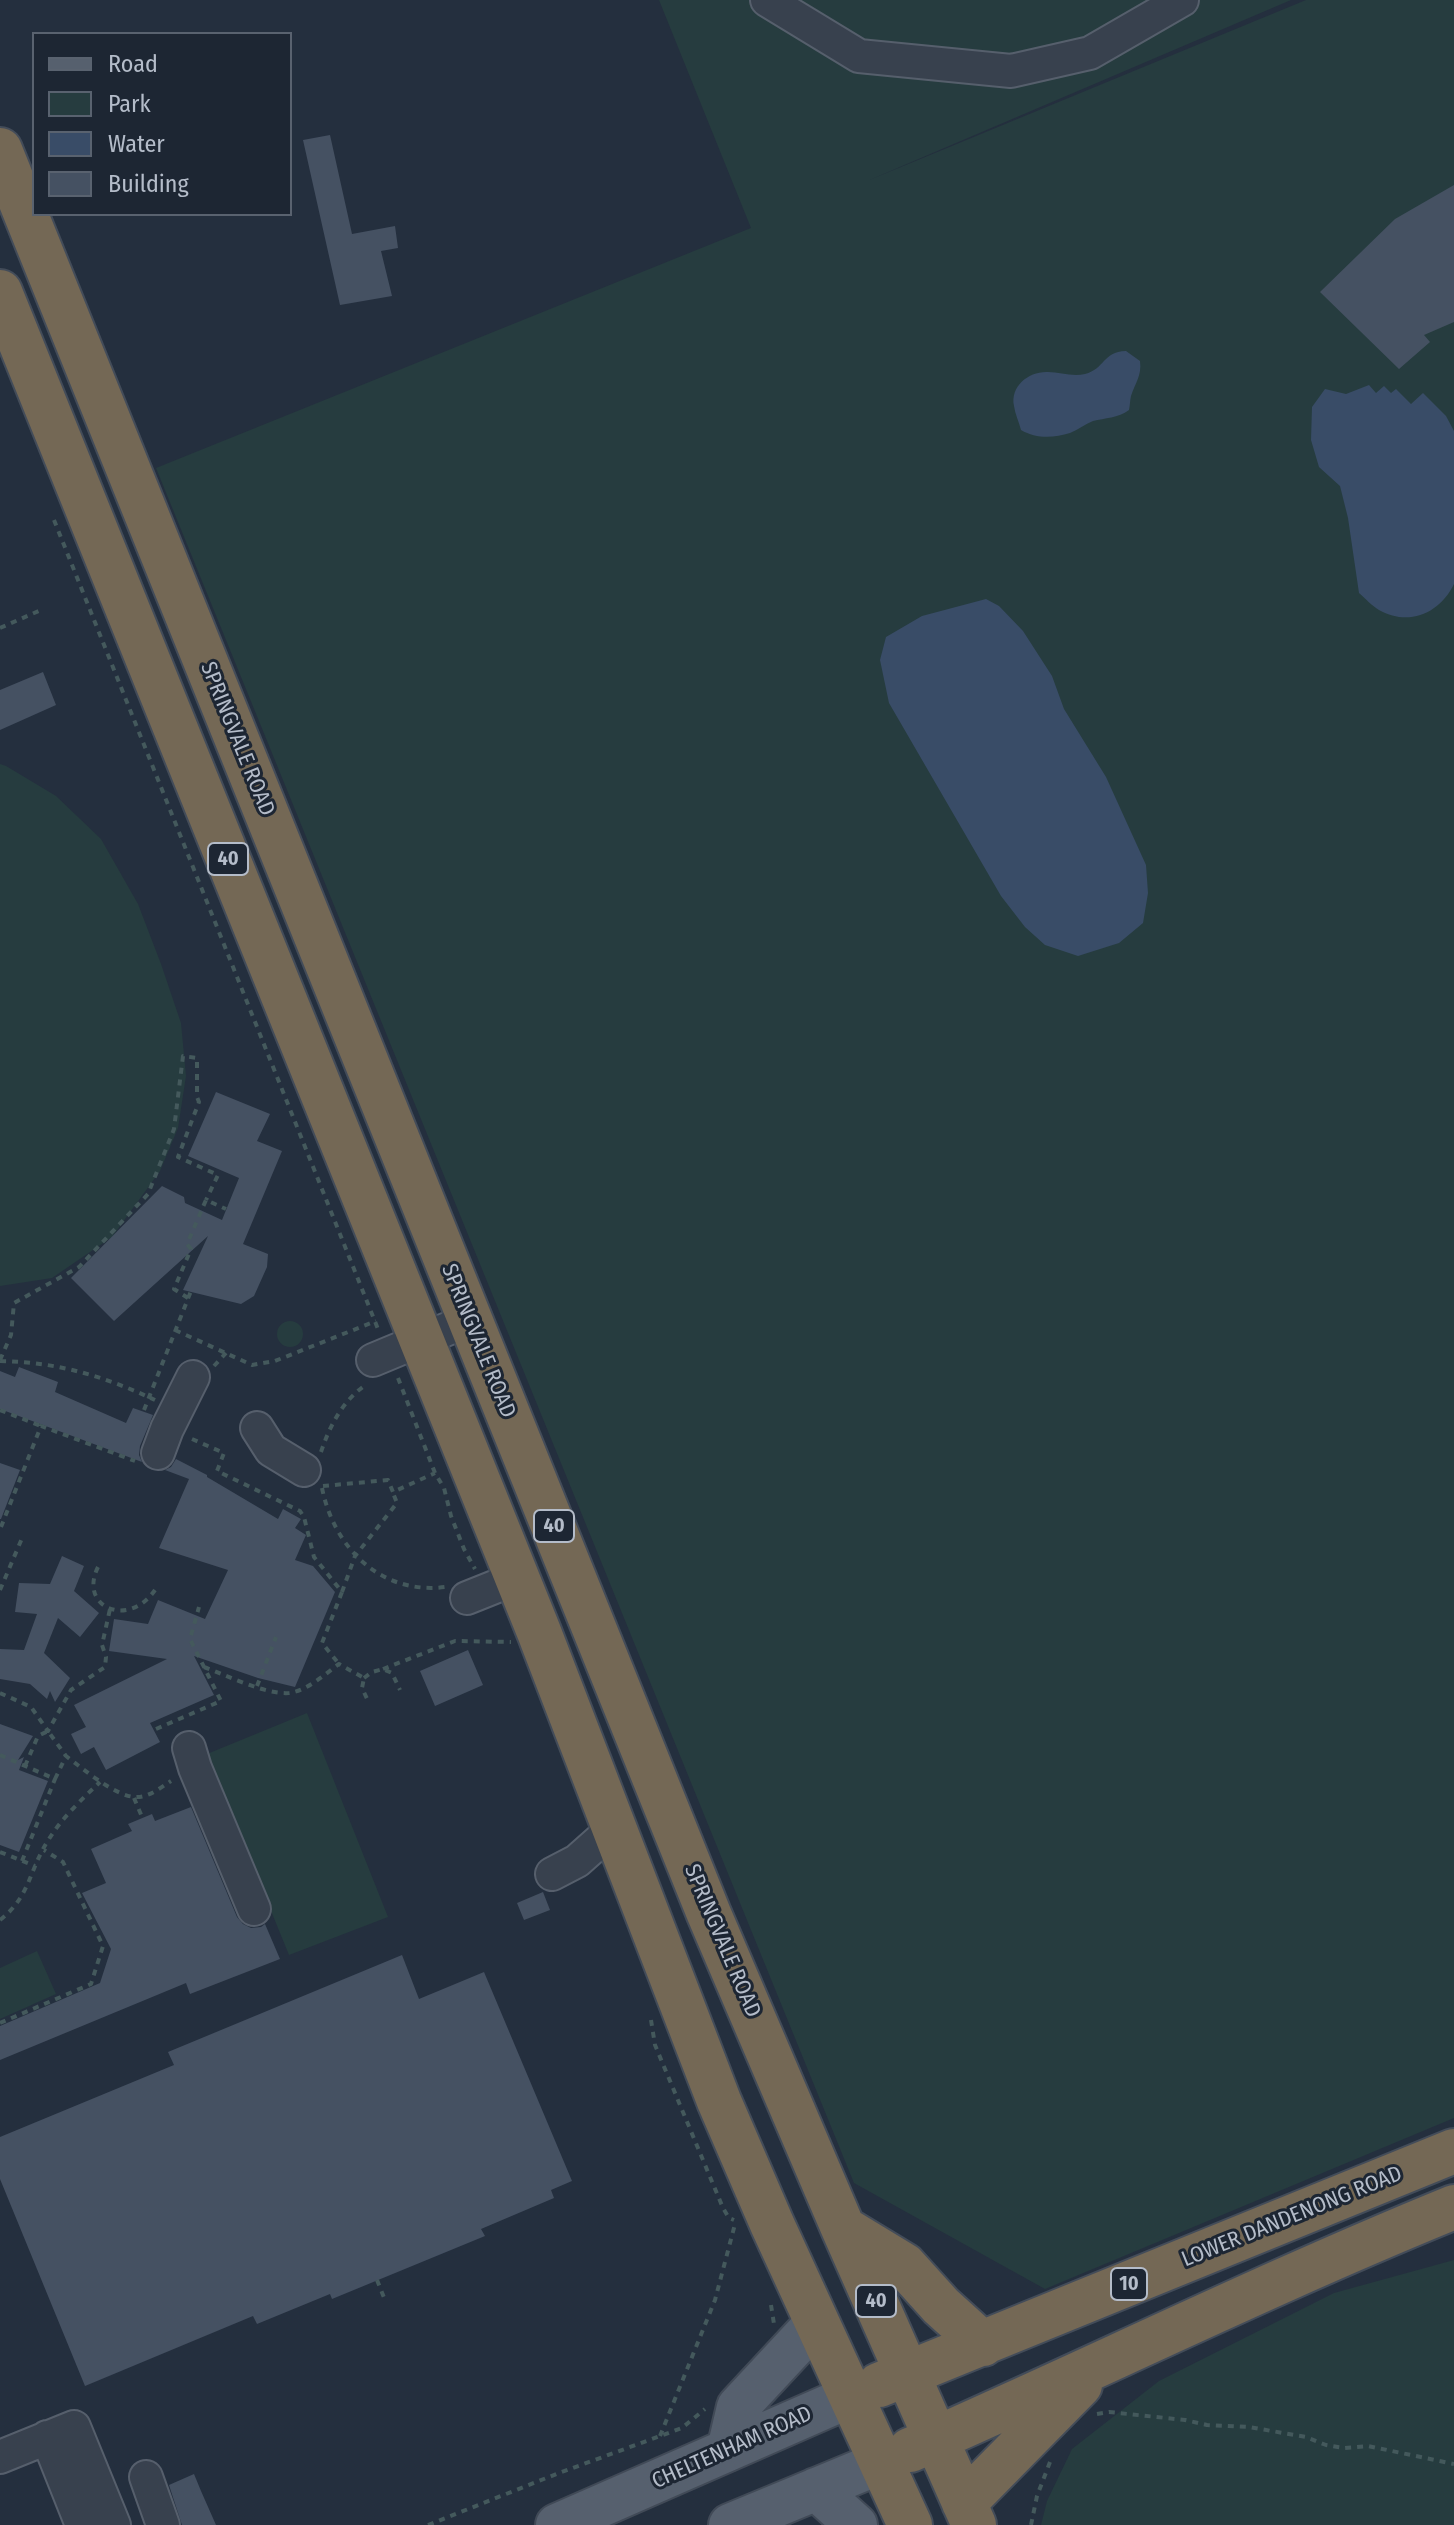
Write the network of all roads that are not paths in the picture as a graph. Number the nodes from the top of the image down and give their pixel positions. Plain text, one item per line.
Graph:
1 (767, 0) edge
2 (1182, 0) edge
3 (0, 150) edge
4 (0, 292) edge
5 (469, 1320) junction
6 (414, 1323) junction
7 (371, 1371) road end
8 (193, 1377) dead end
9 (155, 1427) road end
10 (257, 1428) dead end
11 (314, 1467) road end
12 (517, 1578) junction
13 (463, 1591) road end
14 (192, 1758) road end
15 (613, 1829) junction
16 (552, 1874) dead end
17 (254, 1909) dead end
18 (1454, 2151) edge
19 (1454, 2207) edge
20 (843, 2228) junction
21 (817, 2322) junction
22 (983, 2344) junction
23 (908, 2374) junction
24 (1100, 2386) junction
25 (851, 2396) junction
26 (61, 2432) junction
27 (936, 2438) junction
28 (728, 2450) junction
29 (0, 2457) edge
30 (882, 2462) junction
31 (146, 2477) dead end
32 (816, 2489) junction
33 (969, 2514) edge
34 (82, 2525) edge
35 (114, 2525) edge
36 (163, 2525) edge
37 (557, 2525) edge
38 (730, 2525) edge
39 (856, 2525) edge
40 (910, 2525) edge

1 - 2 street
3 - 5 highway, SPRINGVALE ROAD / 40
4 - 6 highway, 40
5 - 6 street
5 - 20 highway, SPRINGVALE ROAD / 40
6 - 7 street
6 - 12 highway, 40
8 - 9 street
10 - 11 street
12 - 13 street
12 - 15 highway, 40
14 - 17 street
15 - 16 street
15 - 21 highway, 40
18 - 22 highway, LOWER DANDENONG ROAD / 10
19 - 24 highway
20 - 22 highway
20 - 23 highway, SPRINGVALE ROAD / 40
21 - 25 highway, 40
21 - 28 main road
22 - 23 highway, LOWER DANDENONG ROAD / 10
23 - 25 highway, CHELTENHAM ROAD / 10
23 - 27 highway, SPRINGVALE ROAD / 40
24 - 27 highway
24 - 33 highway
25 - 28 main road, CHELTENHAM ROAD / 10
25 - 30 highway, 40
26 - 29 street
26 - 34 street
26 - 35 street
27 - 30 highway
27 - 33 highway, SPRINGVALE ROAD / 40
28 - 37 main road, CHELTENHAM ROAD / 10
30 - 32 main road
30 - 40 highway, 40
31 - 36 street
32 - 38 main road
32 - 39 main road

